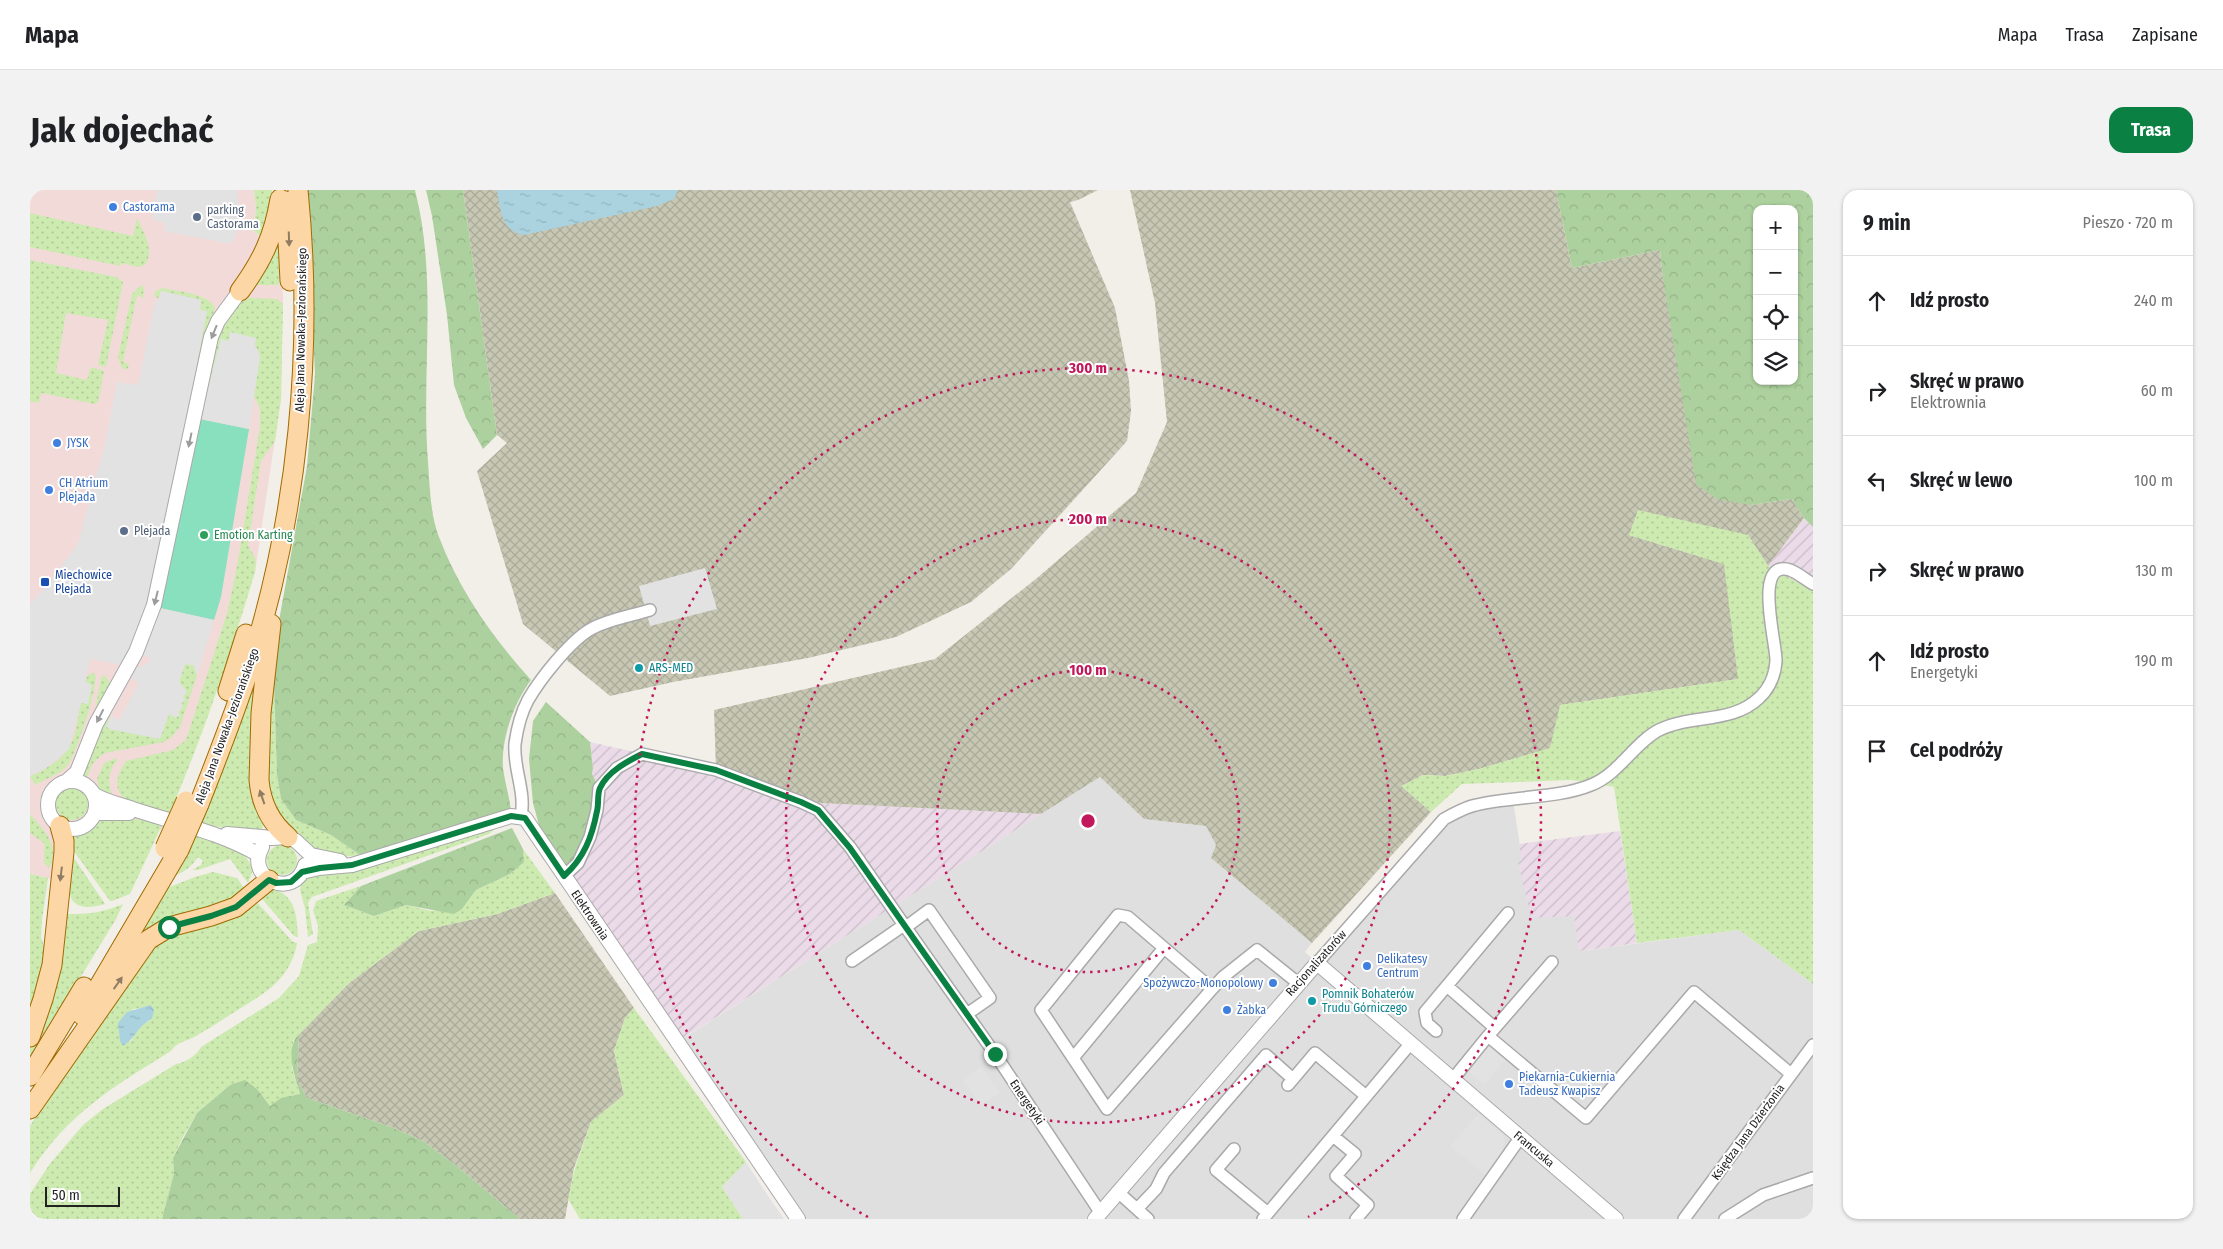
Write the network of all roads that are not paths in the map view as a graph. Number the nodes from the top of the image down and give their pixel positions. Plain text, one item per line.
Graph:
1 (281, 190) edge
2 (285, 190) edge
3 (298, 190) edge
4 (240, 291) joint
5 (293, 474) junction
6 (1813, 584) edge
7 (650, 610) dead end
8 (67, 781) junction
9 (94, 794) junction
10 (192, 802) junction
11 (95, 813) junction
12 (145, 814) junction
13 (521, 816) junction
14 (60, 826) junction
15 (216, 834) junction
16 (287, 840) junction
17 (259, 855) junction
18 (366, 860) junction
19 (302, 872) junction
20 (564, 876) junction
21 (269, 880) junction
22 (1508, 913) dead end
23 (129, 925) junction
24 (905, 926) junction
25 (1164, 948) junction
26 (852, 961) dead end
27 (1552, 962) dead end
28 (1317, 963) junction
29 (1298, 983) junction
30 (1447, 986) junction
31 (1212, 989) junction
32 (967, 1014) junction
33 (1436, 1032) dead end
34 (1491, 1032) junction
35 (30, 1037) edge
36 (1411, 1043) junction
37 (1813, 1045) edge
38 (1073, 1058) junction
39 (1808, 1060) edge
40 (1791, 1074) junction
41 (30, 1076) edge
42 (1453, 1078) junction
43 (1366, 1096) junction
44 (30, 1101) edge
45 (30, 1109) edge
46 (1333, 1136) junction
47 (1520, 1138) junction
48 (1234, 1149) dead end
49 (1813, 1178) edge
50 (1118, 1192) junction
51 (1138, 1209) junction
52 (1098, 1216) edge
53 (1265, 1216) edge
54 (798, 1219) edge
55 (1148, 1219) edge
56 (1356, 1219) edge
57 (1463, 1219) edge
58 (1616, 1219) edge
59 (1684, 1219) edge
60 (1725, 1219) edge

1 - 4 main road
2 -> 10 main road, Aleja Jana Nowaka-Jeziorańskiego
3 - 5 main road, Aleja Jana Nowaka-Jeziorańskiego
4 -> 8 street
5 - 10 main road, Aleja Jana Nowaka-Jeziorańskiego
16 -> 5 main road
6 - 28 street, Racjonalizatorów
7 - 13 street
8 - 9 street
8 - 14 street
9 - 11 street
9 - 12 street
10 - 23 main road, Aleja Jana Nowaka-Jeziorańskiego, bridge
11 - 12 street
11 - 14 street
12 - 15 street
13 - 18 street
13 - 20 street, Elektrownia
14 -> 35 main road
15 - 16 street
15 - 17 street
16 - 17 street
16 - 18 street
16 - 19 street
17 - 21 street
18 - 19 street
19 - 21 street
20 - 24 street, Energetyki
20 - 54 street, Elektrownia
45 -> 21 main road
22 - 30 street
23 - 41 main road, Aleja Jana Nowaka-Jeziorańskiego
23 - 44 main road, Aleja Jana Nowaka-Jeziorańskiego
24 - 26 street
24 - 32 street, Energetyki
24 - 32 street
25 - 31 street
25 - 38 street
25 - 38 street
27 - 34 street
28 - 29 street, Racjonalizatorów
28 - 36 street, Francuska
29 - 31 street
29 - 50 street, Racjonalizatorów
30 - 33 street
30 - 34 street
31 - 38 street
32 - 52 street, Energetyki
34 - 40 street
34 - 42 street
36 - 42 street, Francuska
36 - 43 street
37 - 39 street, Księdza Jana Dzierżonia
39 - 40 street, Księdza Jana Dzierżonia
40 - 59 street, Księdza Jana Dzierżonia
42 - 47 street, Francuska
43 - 46 street
43 - 51 street
46 - 53 street
46 - 56 street
47 - 57 street
47 - 58 street, Francuska
48 - 53 street
49 - 60 street
50 - 51 street
50 - 52 street, Racjonalizatorów
51 - 55 street

